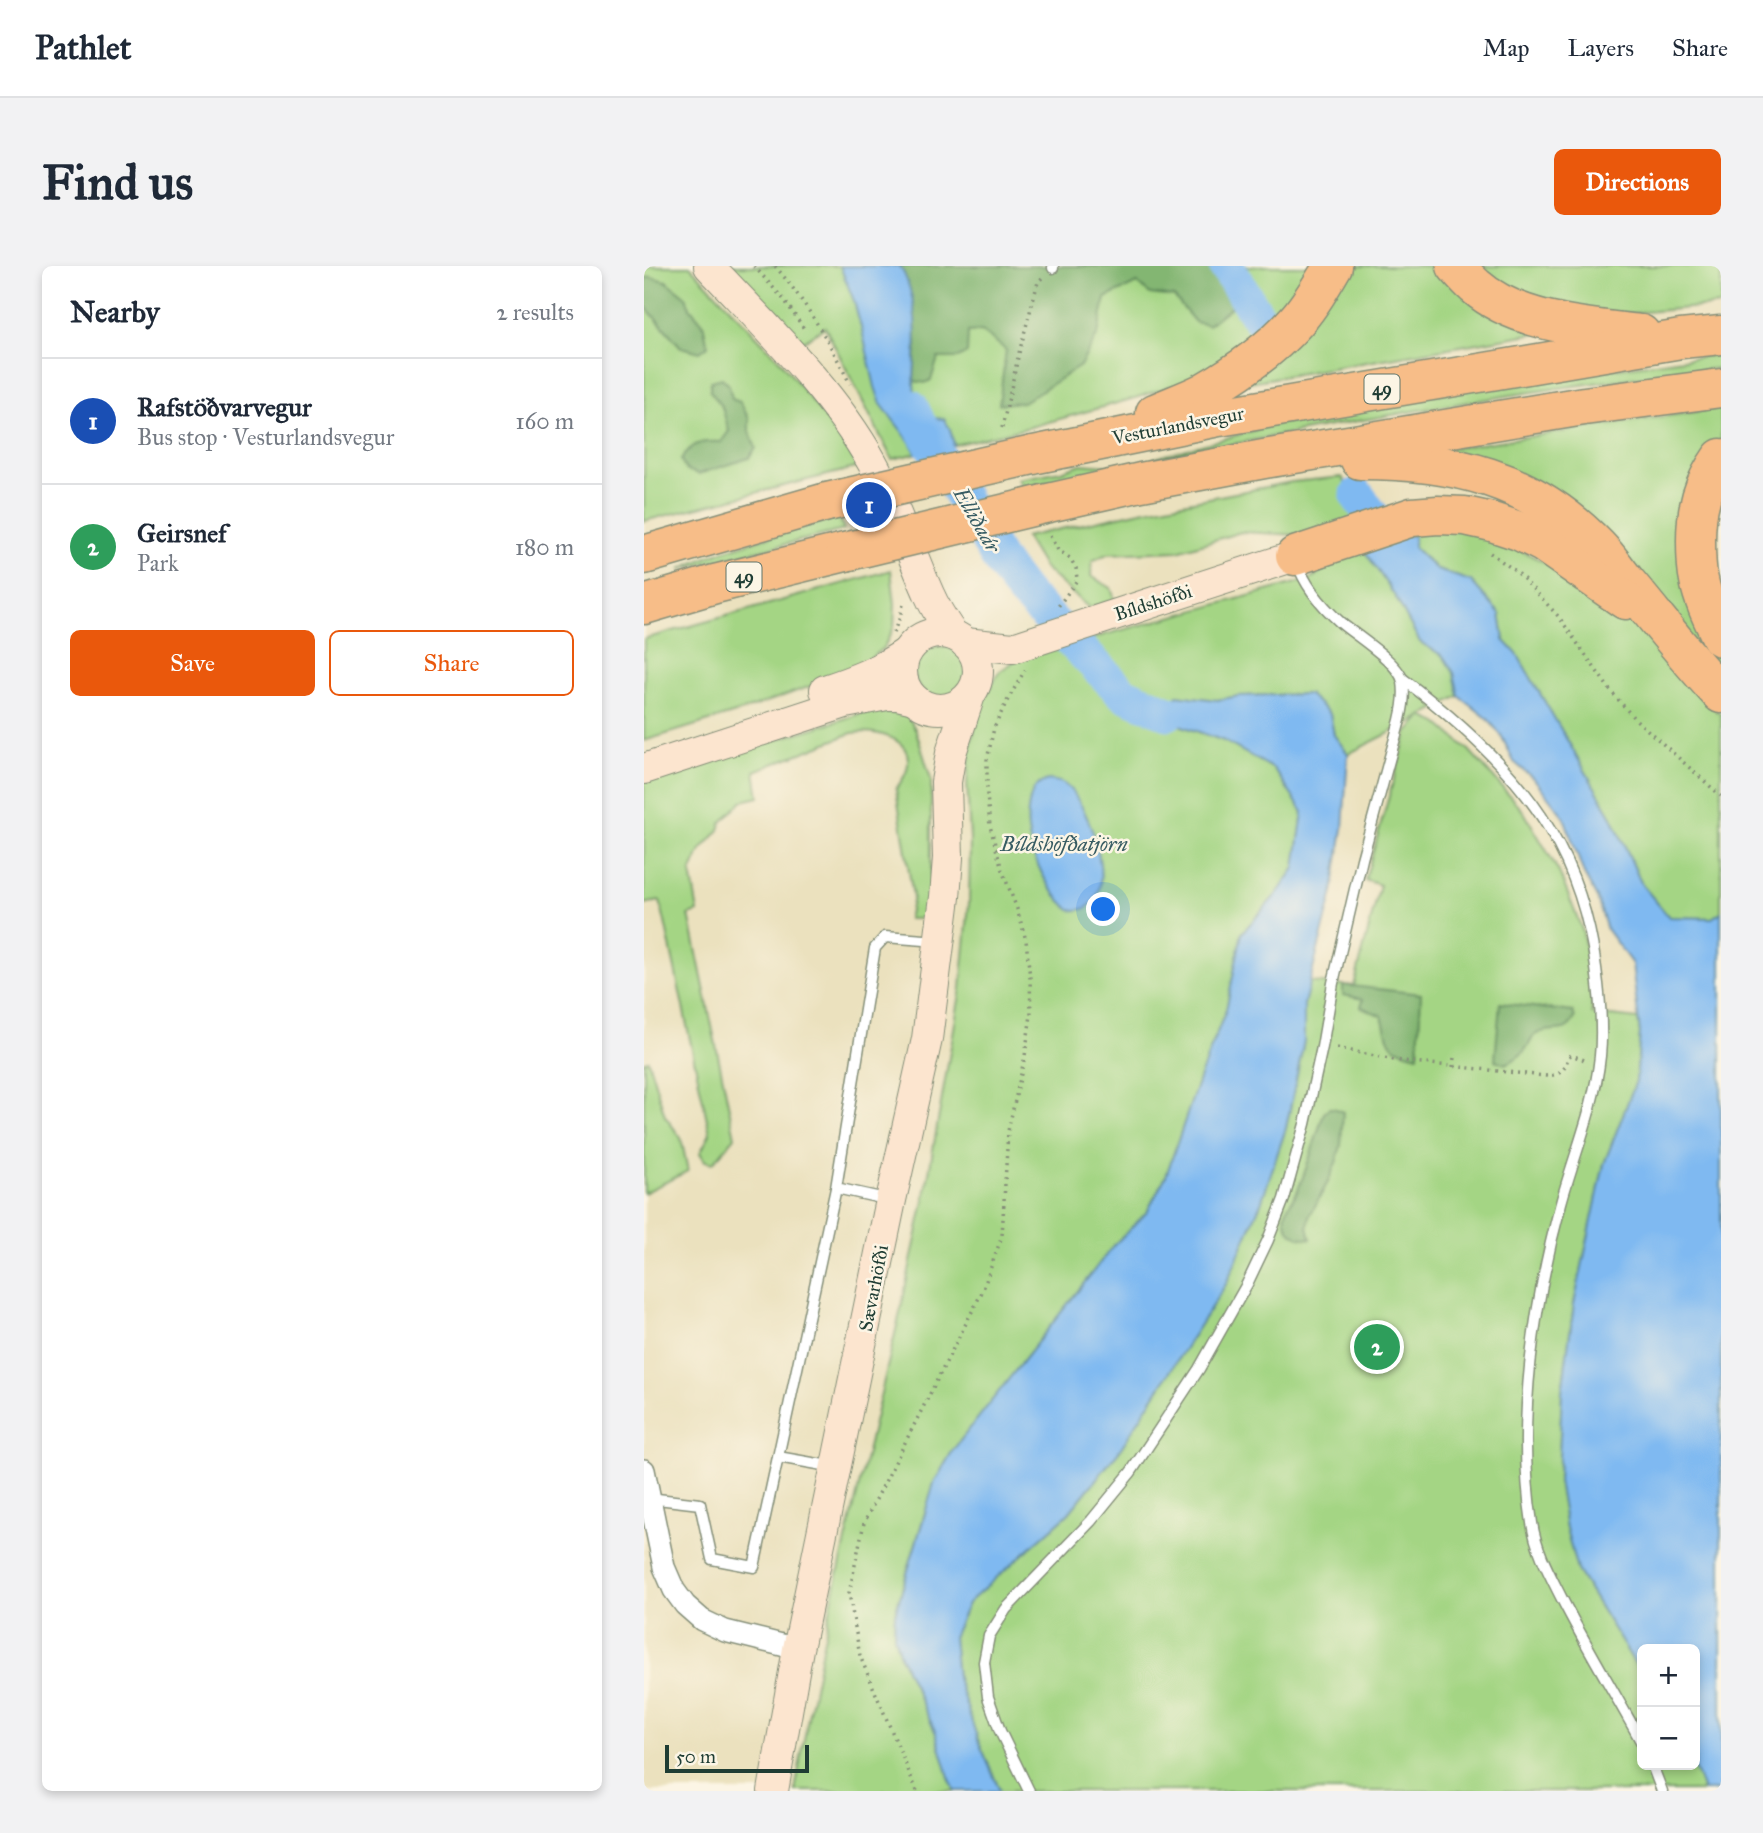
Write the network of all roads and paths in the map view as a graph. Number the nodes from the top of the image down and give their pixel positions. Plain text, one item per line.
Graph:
1 (709, 266) edge
2 (1333, 266) edge
3 (1456, 266) edge
4 (1053, 267) edge
5 (1721, 335) edge
6 (1681, 339) junction
7 (1721, 388) edge
8 (1002, 428) dead end
9 (1085, 443) junction
10 (1721, 458) edge
11 (1264, 459) junction
12 (1047, 520) junction
13 (1485, 549) dead end
14 (644, 555) edge
15 (1295, 556) junction
16 (910, 579) junction
17 (1067, 594) dead end
18 (644, 605) edge
19 (1721, 636) edge
20 (959, 639) junction
21 (904, 643) junction
22 (1022, 645) junction
23 (1687, 655) junction
24 (1403, 679) junction
25 (1017, 683) dead end
26 (973, 690) junction
27 (1721, 694) edge
28 (917, 702) junction
29 (644, 749) edge
30 (644, 769) edge
31 (946, 782) junction
32 (1721, 796) edge
33 (940, 941) junction
34 (1322, 1047) junction
35 (1454, 1057) dead end
36 (1599, 1066) junction
37 (1453, 1067) junction
38 (836, 1188) junction
39 (891, 1200) junction
40 (778, 1457) junction
41 (837, 1467) junction
42 (644, 1469) edge
43 (649, 1498) junction
44 (798, 1649) junction
45 (1637, 1734) edge
46 (1654, 1770) edge
47 (773, 1791) edge
48 (917, 1791) edge
49 (1030, 1791) edge
50 (1662, 1791) edge

1 - 16 street
2 - 9 highway
3 - 6 highway
4 - 8 path
5 - 6 highway, Vesturlandsvegur / 49
6 - 9 highway, Vesturlandsvegur / 49
7 - 11 highway, 49
9 - 14 highway, Vesturlandsvegur / 49, bridge
10 - 19 highway
11 - 12 highway, 49
11 - 23 highway
12 - 17 path
12 - 18 highway, 49, bridge
13 - 32 path
15 - 22 street, Bíldshöfði
15 - 23 highway
15 - 24 lane
16 - 20 street
16 - 21 path
16 - 21 street
20 - 21 street, Bíldshöfði
20 - 22 street, Bíldshöfði
20 - 26 street
21 - 28 street
21 - 29 street, Bíldshöfði
22 - 26 street, Bíldshöfði
23 - 27 highway
24 - 34 lane
24 - 36 lane
25 - 48 path
26 - 28 street, Bíldshöfði
26 - 31 street, Sævarhöfði
28 - 30 street, Bíldshöfði
28 - 31 street, Sævarhöfði
31 - 33 street, Sævarhöfði
33 - 38 lane
33 - 39 street, Sævarhöfði
34 - 37 path
34 - 49 lane
35 - 37 path
36 - 37 path
36 - 45 lane
38 - 39 lane
38 - 40 lane
39 - 41 street, Sævarhöfði
40 - 41 lane
40 - 43 lane
41 - 44 street, Sævarhöfði
42 - 43 street
43 - 44 street
44 - 47 street, Sævarhöfði
46 - 50 lane

